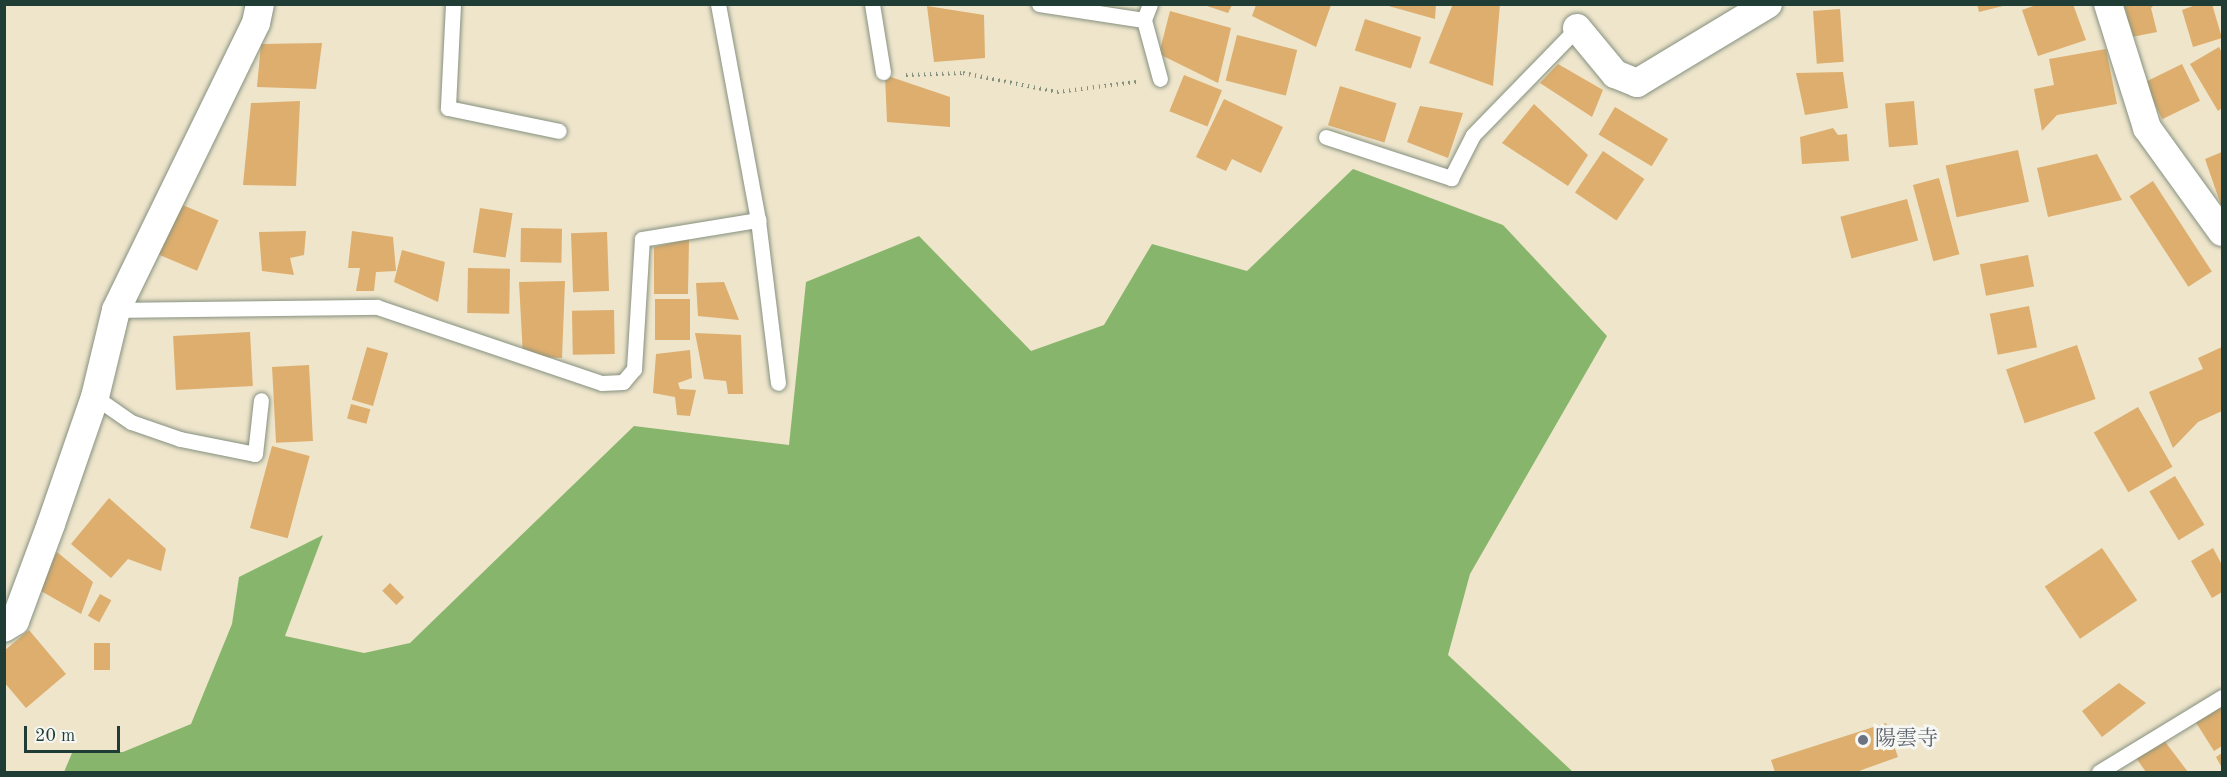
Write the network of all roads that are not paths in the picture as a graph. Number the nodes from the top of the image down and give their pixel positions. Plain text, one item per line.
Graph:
1 (260, 4) edge
2 (453, 4) edge
3 (718, 4) edge
4 (872, 4) edge
5 (1039, 4) edge
6 (1150, 4) edge
7 (1768, 4) edge
8 (2108, 4) edge
9 (1144, 20) junction
10 (1577, 28) joint
11 (883, 72) road end
12 (1160, 79) road end
13 (559, 132) dead end
14 (1326, 137) dead end
15 (758, 220) junction
16 (2223, 232) edge
17 (116, 310) junction
18 (778, 383) dead end
19 (95, 398) junction
20 (261, 400) dead end
21 (4, 628) edge
22 (2223, 696) edge
23 (2098, 772) edge

1 - 17 street
2 - 13 lane
3 - 15 lane
4 - 11 lane
5 - 9 lane
6 - 9 lane
7 - 10 street
8 - 16 street
9 - 12 lane
10 - 14 lane
15 - 17 lane
15 - 18 lane
17 - 19 street
19 - 20 lane
19 - 21 street
22 - 23 lane

